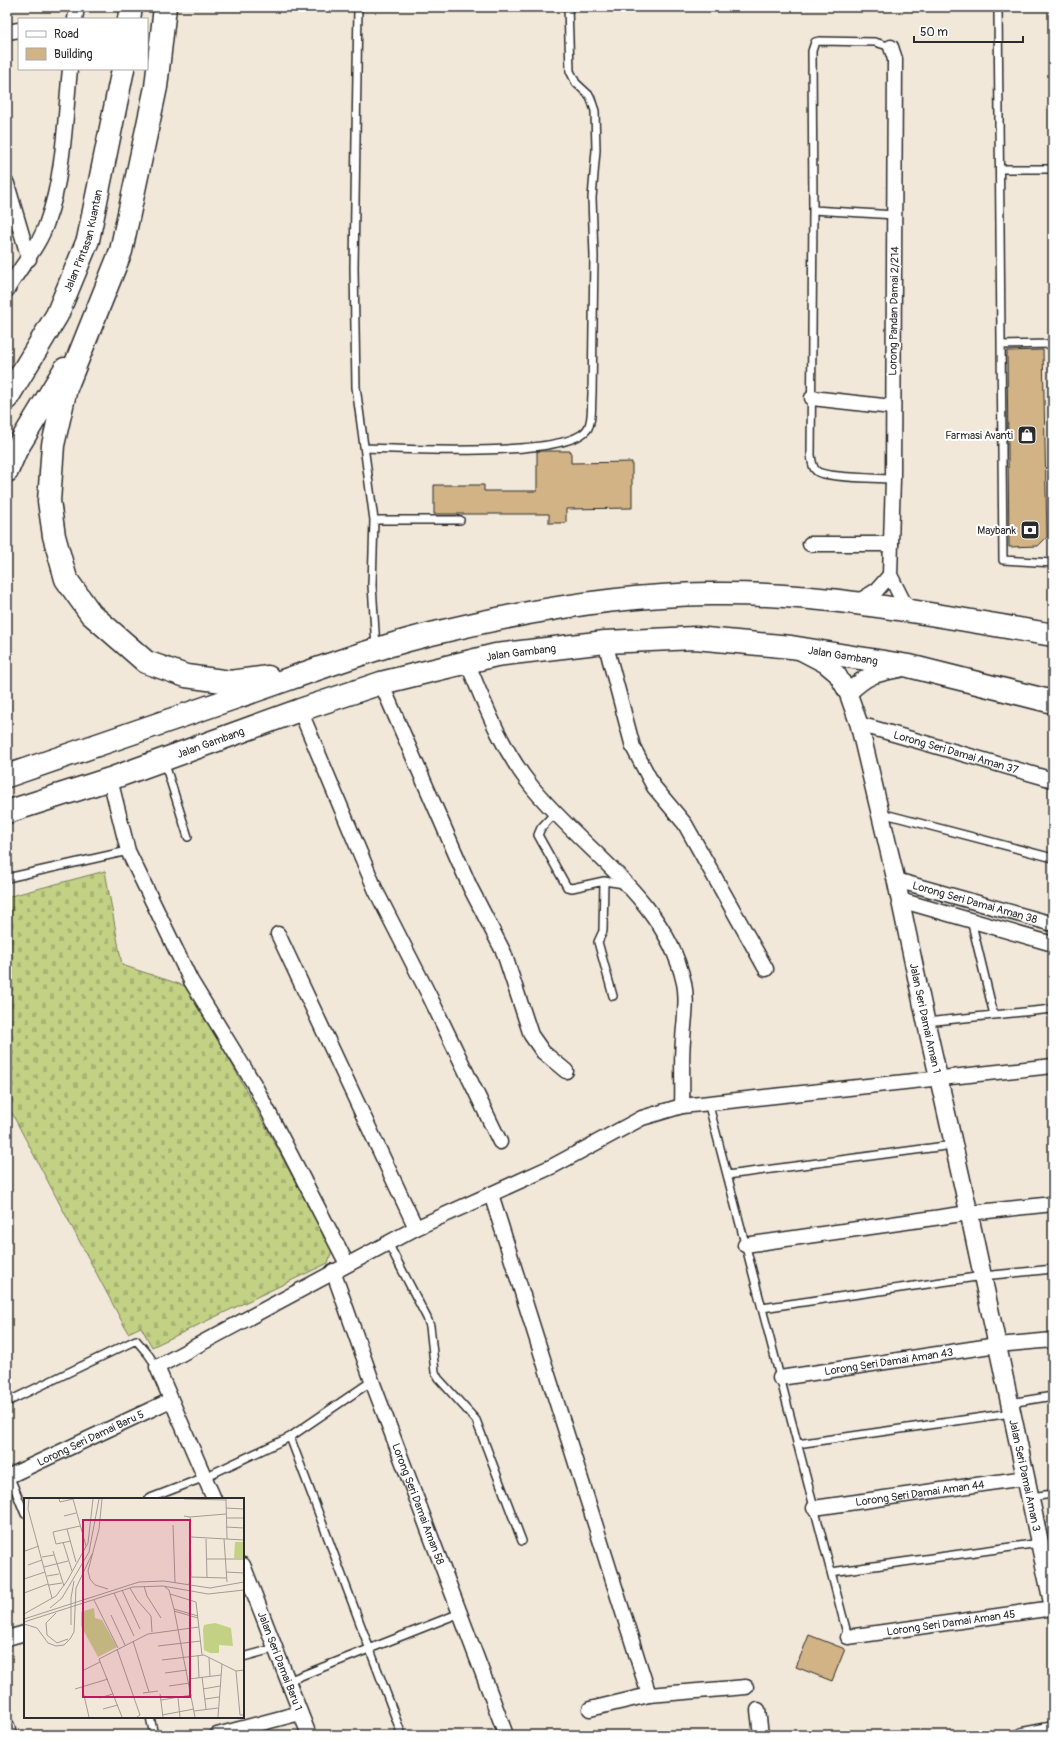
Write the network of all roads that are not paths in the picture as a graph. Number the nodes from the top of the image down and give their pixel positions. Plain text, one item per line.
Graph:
1 (77, 7) edge
2 (131, 7) edge
3 (165, 7) edge
4 (358, 7) edge
5 (568, 7) edge
6 (998, 7) edge
7 (75, 18) edge
8 (130, 18) edge
9 (18, 30) edge
10 (7, 32) edge
11 (891, 48) joint
12 (70, 70) edge
13 (123, 70) edge
14 (1000, 169) junction
15 (1053, 169) edge
16 (7, 184) edge
17 (813, 210) junction
18 (895, 215) junction
19 (28, 259) junction
20 (7, 290) edge
21 (88, 331) junction
22 (1053, 344) edge
23 (1002, 345) junction
24 (7, 398) edge
25 (812, 398) junction
26 (892, 407) junction
27 (365, 448) junction
28 (7, 471) edge
29 (893, 479) junction
30 (374, 520) junction
31 (460, 520) dead end
32 (810, 544) dead end
33 (890, 544) junction
34 (1053, 563) edge
35 (890, 575) junction
36 (855, 603) junction
37 (911, 611) junction
38 (1049, 630) edge
39 (605, 642) junction
40 (791, 647) junction
41 (376, 650) junction
42 (467, 662) junction
43 (909, 666) junction
44 (315, 671) junction
45 (381, 683) junction
46 (848, 693) junction
47 (1053, 702) edge
48 (300, 710) junction
49 (859, 724) junction
50 (163, 760) junction
51 (7, 776) edge
52 (110, 779) junction
53 (1053, 780) edge
54 (7, 812) edge
55 (555, 813) junction
56 (880, 813) junction
57 (188, 837) dead end
58 (128, 851) junction
59 (1053, 858) edge
60 (7, 878) edge
61 (896, 880) junction
62 (604, 881) junction
63 (630, 885) junction
64 (900, 900) junction
65 (971, 920) junction
66 (1053, 924) edge
67 (278, 934) dead end
68 (1053, 944) edge
69 (766, 969) dead end
70 (613, 996) dead end
71 (1053, 1009) edge
72 (994, 1015) junction
73 (926, 1022) junction
74 (1053, 1066) edge
75 (566, 1072) dead end
76 (938, 1079) junction
77 (708, 1102) junction
78 (682, 1106) junction
79 (500, 1142) dead end
80 (954, 1145) junction
81 (727, 1175) junction
82 (491, 1194) junction
83 (1053, 1204) edge
84 (969, 1213) junction
85 (416, 1228) junction
86 (388, 1243) junction
87 (745, 1245) junction
88 (347, 1264) junction
89 (1053, 1269) edge
90 (333, 1271) junction
91 (983, 1276) junction
92 (762, 1308) junction
93 (1053, 1340) edge
94 (997, 1345) junction
95 (157, 1367) junction
96 (780, 1378) junction
97 (372, 1381) junction
98 (1053, 1396) edge
99 (171, 1400) junction
100 (7, 1402) edge
101 (1010, 1408) junction
102 (290, 1437) junction
103 (798, 1444) junction
104 (8, 1473) edge
105 (205, 1477) junction
106 (1025, 1478) junction
107 (1053, 1494) edge
108 (1029, 1497) junction
109 (151, 1498) edge
110 (214, 1498) edge
111 (814, 1508) junction
112 (24, 1512) edge
113 (522, 1541) dead end
114 (1040, 1543) junction
115 (244, 1568) edge
116 (1049, 1568) edge
117 (831, 1572) junction
118 (1053, 1606) edge
119 (460, 1613) junction
120 (24, 1633) edge
121 (848, 1637) joint
122 (7, 1638) edge
123 (276, 1648) junction
124 (370, 1649) junction
125 (244, 1657) edge
126 (288, 1681) junction
127 (746, 1687) dead end
128 (649, 1695) junction
129 (590, 1709) dead end
130 (758, 1710) dead end
131 (300, 1713) junction
132 (150, 1718) edge
133 (7, 1726) edge
134 (1053, 1729) edge
135 (9, 1735) edge
136 (154, 1735) edge
137 (217, 1735) edge
138 (309, 1735) edge
139 (402, 1735) edge
140 (506, 1735) edge
141 (761, 1735) edge
142 (1022, 1735) edge

1 - 7 street
2 - 8 highway
3 - 21 highway
4 - 27 lane
5 - 27 lane
6 - 14 lane
9 - 10 street
11 - 17 lane
11 - 18 street, Lorong Pandan Damai 2/214
12 - 19 street
13 - 24 highway, Jalan Pintasan Kuantan
14 - 15 lane
14 - 23 lane
16 - 19 street
17 - 18 lane
17 - 25 lane
18 - 26 street, Lorong Pandan Damai 2/214
19 - 20 street
21 - 28 highway
21 - 44 highway
22 - 23 lane
23 - 34 lane
25 - 26 street
25 - 29 lane
26 - 29 street, Lorong Pandan Damai 2/214
27 - 30 lane
29 - 33 street, Lorong Pandan Damai 2/214
30 - 31 lane
30 - 41 lane
32 - 33 street
33 - 35 street, Lorong Pandan Damai 2/214
35 - 36 street
35 - 37 street, Lorong Pandan Damai 2/214
36 - 37 highway
36 - 41 highway
37 - 38 highway
39 - 40 highway, Jalan Gambang
39 - 42 highway, Jalan Gambang
39 - 69 street
40 - 43 highway, Jalan Gambang
40 - 46 street, Jalan Seri Damai Aman 1
41 - 44 highway
42 - 45 highway, Jalan Gambang
42 - 55 street
43 - 46 street
43 - 47 highway, Jalan Gambang
44 - 51 highway
45 - 48 highway, Jalan Gambang
45 - 75 street
46 - 49 street, Jalan Seri Damai Aman 1
48 - 50 highway, Jalan Gambang
48 - 79 street
49 - 53 street, Lorong Seri Damai Aman 37
49 - 56 street, Jalan Seri Damai Aman 1
50 - 52 highway, Jalan Gambang
50 - 57 lane
52 - 54 highway, Jalan Gambang
52 - 58 street
55 - 62 lane
55 - 63 street
56 - 59 lane
56 - 61 street, Jalan Seri Damai Aman 1
58 - 60 lane
58 - 88 street
61 - 64 street, Jalan Seri Damai Aman 1
61 - 66 street, Lorong Seri Damai Aman 38
62 - 63 lane
62 - 70 lane
63 - 78 street
64 - 65 street
64 - 73 street, Jalan Seri Damai Aman 1
65 - 68 street
65 - 72 lane
67 - 85 street
71 - 72 lane
72 - 73 lane
73 - 76 street, Jalan Seri Damai Aman 1
74 - 76 street
76 - 77 street
76 - 80 street, Jalan Seri Damai Aman 1
77 - 78 street
77 - 81 lane
78 - 82 street
80 - 81 lane
80 - 84 street, Jalan Seri Damai Aman 1
81 - 87 lane
82 - 85 street
82 - 128 street
83 - 84 street
84 - 87 street
84 - 91 street, Jalan Seri Damai Aman 1
85 - 86 street
86 - 88 street
86 - 113 lane
87 - 92 lane
88 - 90 street
89 - 91 lane
90 - 95 street
90 - 97 street, Lorong Seri Damai Aman 58
91 - 92 lane
91 - 94 street, Jalan Seri Damai Aman 1
92 - 96 lane
93 - 94 street, Lorong Seri Damai Aman 43
94 - 96 street, Lorong Seri Damai Aman 43
94 - 101 street, Jalan Seri Damai Aman 3
95 - 99 street
95 - 100 lane
96 - 103 lane
97 - 102 lane
97 - 119 street, Lorong Seri Damai Aman 58
98 - 101 lane
99 - 104 street, Lorong Seri Damai Baru 5
99 - 105 street
101 - 103 lane
101 - 106 street, Jalan Seri Damai Aman 3
102 - 105 lane
102 - 124 lane
103 - 111 lane
104 - 112 lane
105 - 109 lane
105 - 110 street
106 - 108 street, Jalan Seri Damai Aman 3
106 - 111 street, Lorong Seri Damai Aman 44
107 - 108 lane
108 - 114 street, Jalan Seri Damai Aman 3
111 - 117 lane
114 - 116 street, Jalan Seri Damai Aman 3
114 - 117 lane
115 - 123 street, Jalan Seri Damai Baru 1
116 - 118 street, Jalan Seri Damai Aman 3
117 - 121 lane
118 - 121 street, Lorong Seri Damai Aman 45
119 - 124 lane
119 - 140 street, Lorong Seri Damai Aman 58
120 - 122 street
123 - 125 lane
123 - 126 street, Jalan Seri Damai Baru 1
124 - 126 lane
124 - 139 lane
126 - 131 street, Jalan Seri Damai Baru 1
127 - 128 street
128 - 129 street
130 - 141 street
131 - 137 street
131 - 138 street, Jalan Seri Damai Baru 1
132 - 136 lane
133 - 135 street
134 - 142 street

